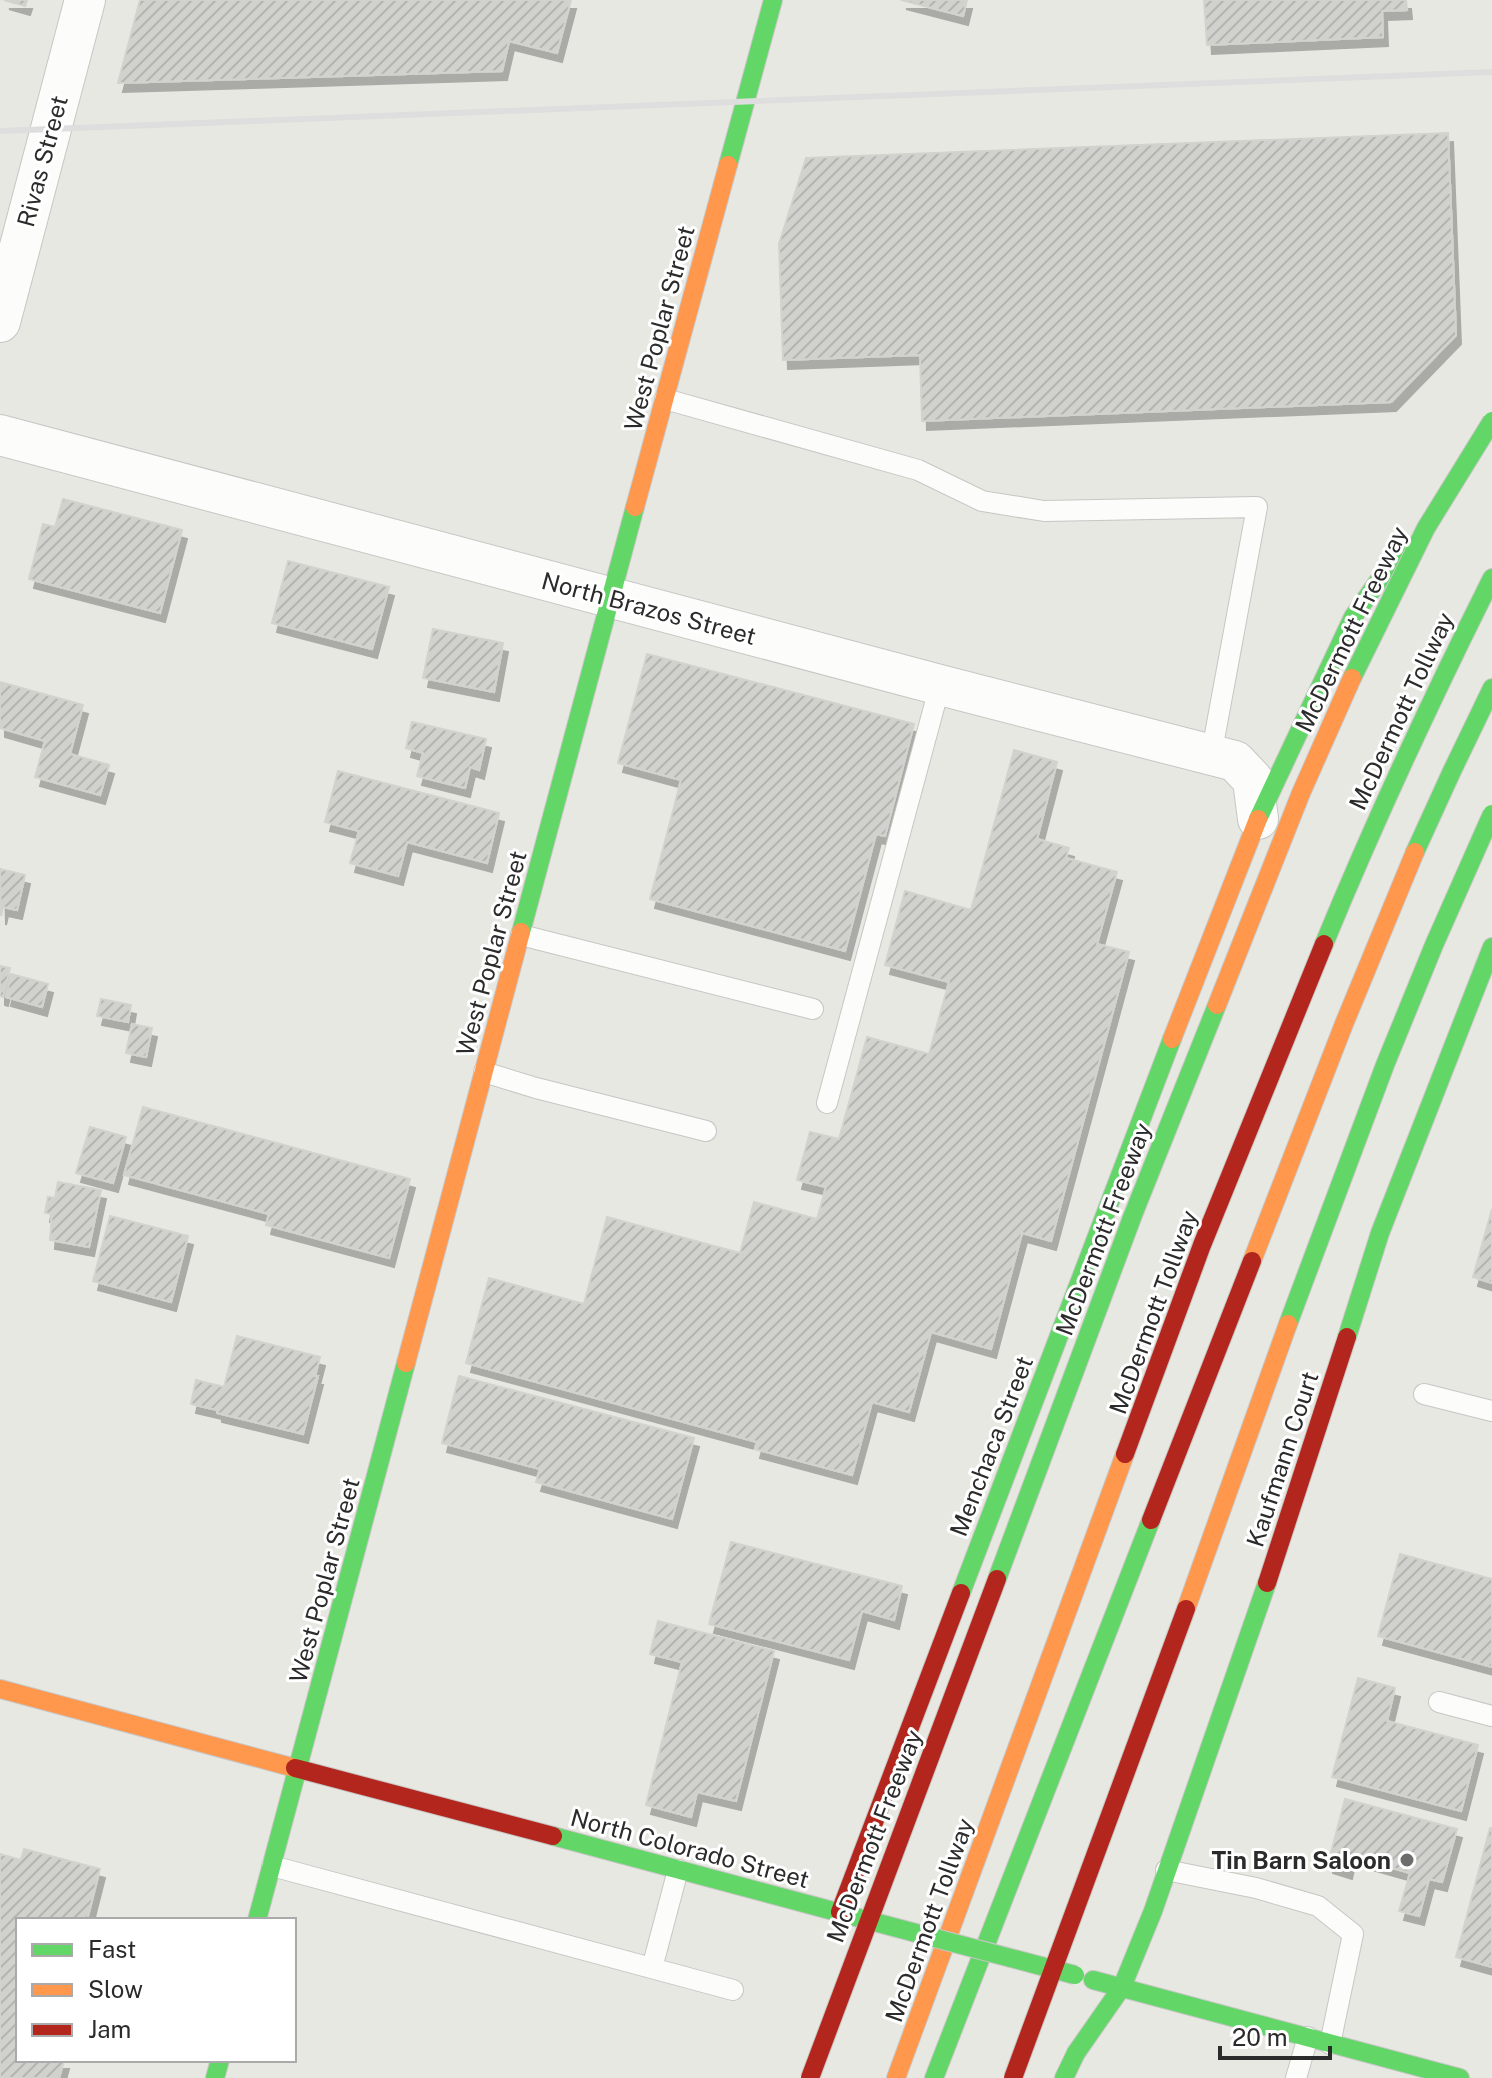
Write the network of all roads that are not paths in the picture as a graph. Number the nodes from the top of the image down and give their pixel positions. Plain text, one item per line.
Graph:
1 (85, 0) edge
2 (773, 0) edge
3 (0, 322) edge
4 (665, 399) junction
5 (1492, 421) edge
6 (0, 435) edge
7 (1492, 435) edge
8 (1492, 578) edge
9 (610, 598) junction
10 (940, 685) junction
11 (1492, 688) edge
12 (1211, 756) junction
13 (1492, 814) edge
14 (1258, 819) junction
15 (521, 935) junction
16 (1492, 947) edge
17 (1485, 980) edge
18 (813, 1009) dead end
19 (484, 1072) junction
20 (827, 1103) dead end
21 (706, 1131) dead end
22 (1424, 1394) dead end
23 (1492, 1411) edge
24 (0, 1689) edge
25 (1439, 1702) dead end
26 (1492, 1716) edge
27 (298, 1769) junction
28 (272, 1866) junction
29 (678, 1870) junction
30 (1166, 1870) junction
31 (840, 1912) junction
32 (258, 1918) edge
33 (652, 1968) junction
34 (1122, 1987) junction
35 (733, 1990) dead end
36 (1308, 2037) junction
37 (1330, 2044) junction
38 (810, 2078) edge
39 (896, 2078) edge
40 (934, 2078) edge
41 (1013, 2078) edge
42 (1064, 2078) edge
43 (1296, 2078) edge
44 (1460, 2078) edge

1 - 3 street, Rivas Street
2 - 4 main road, West Poplar Street
4 - 9 main road, West Poplar Street
4 - 12 lane
5 - 38 main road, McDermott Freeway, bridge
6 - 9 street, North Brazos Street
7 - 14 main road, Menchaca Street
8 - 39 main road, McDermott Tollway
9 - 10 street, North Brazos Street
9 - 15 main road, West Poplar Street
10 - 12 street, North Brazos Street
10 - 20 lane
11 - 40 main road
12 - 14 street, North Brazos Street
13 - 41 main road, bridge
14 - 31 main road, Menchaca Street
15 - 18 lane
15 - 19 main road, West Poplar Street
16 - 17 main road, Kaufmann Court
17 - 30 main road, Kaufmann Court
19 - 21 lane
19 - 27 main road, West Poplar Street
22 - 23 lane
24 - 27 main road, North Colorado Street
25 - 26 lane
27 - 28 main road, West Poplar Street
27 - 29 main road, North Colorado Street
28 - 32 main road, West Poplar Street
28 - 33 lane
29 - 31 main road, North Colorado Street
29 - 33 lane
30 - 34 main road, Kaufmann Court
30 - 37 lane
31 - 34 main road, North Colorado Street, bridge
33 - 35 lane
34 - 36 main road, North Colorado Street
34 - 42 main road, Kaufmann Court
36 - 37 main road, North Colorado Street
36 - 43 lane
37 - 44 main road, North Colorado Street

